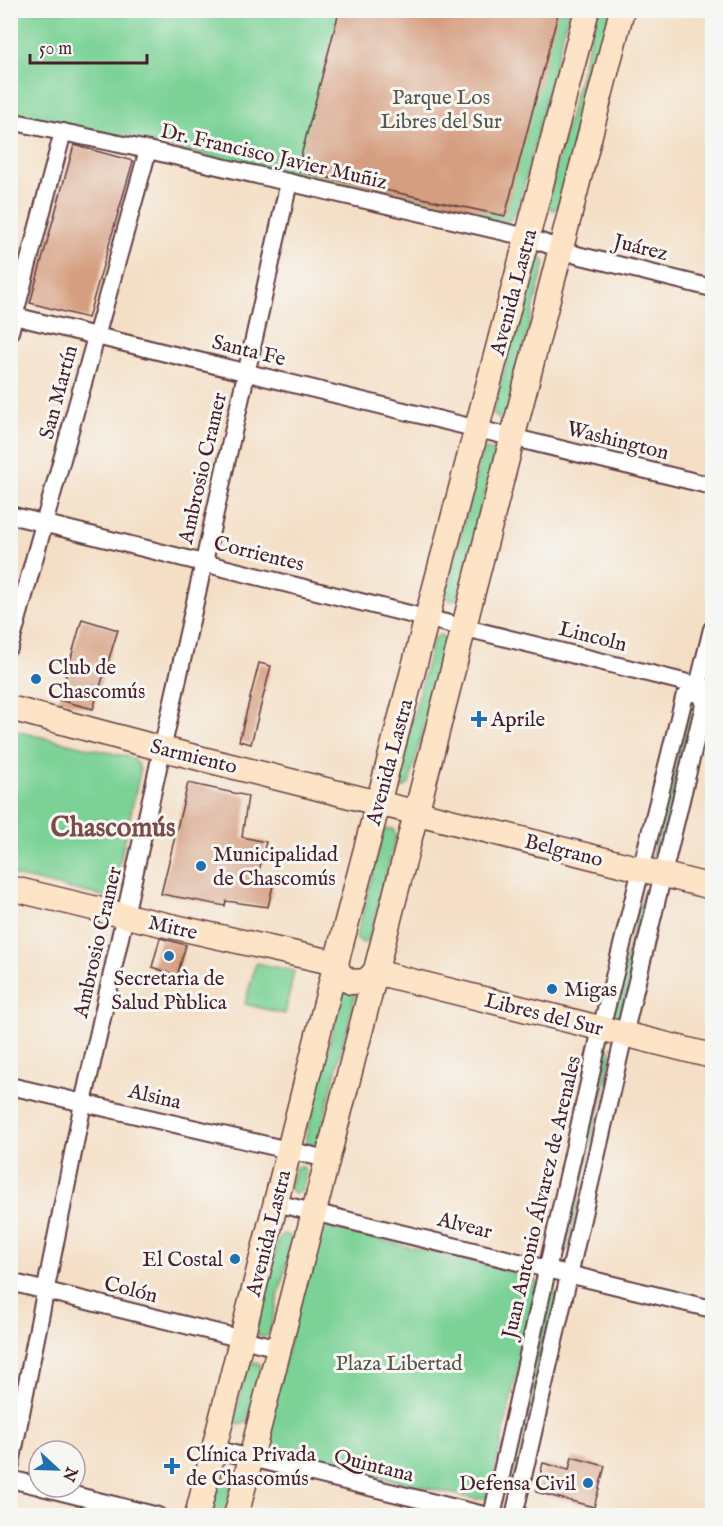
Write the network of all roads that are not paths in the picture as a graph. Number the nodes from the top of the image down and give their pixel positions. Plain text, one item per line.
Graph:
1 (587, 10) edge
2 (622, 10) edge
3 (10, 121) edge
4 (63, 132) junction
5 (148, 150) junction
6 (289, 182) junction
7 (527, 237) junction
8 (560, 248) junction
9 (712, 288) edge
10 (12, 321) edge
11 (97, 336) junction
12 (247, 372) junction
13 (477, 429) junction
14 (512, 437) junction
15 (712, 486) edge
16 (10, 515) edge
17 (45, 523) junction
18 (203, 563) junction
19 (426, 618) junction
20 (463, 627) junction
21 (712, 629) edge
22 (10, 646) edge
23 (705, 688) edge
24 (10, 708) edge
25 (163, 749) junction
26 (378, 803) junction
27 (416, 813) junction
28 (652, 872) junction
29 (712, 887) edge
30 (10, 888) edge
31 (126, 916) junction
32 (336, 963) junction
33 (375, 972) junction
34 (613, 1032) junction
35 (712, 1056) edge
36 (10, 1086) edge
37 (83, 1103) junction
38 (289, 1149) junction
39 (327, 1159) junction
40 (276, 1203) junction
41 (314, 1212) junction
42 (548, 1269) junction
43 (571, 1274) junction
44 (10, 1282) edge
45 (46, 1292) junction
46 (712, 1309) edge
47 (241, 1340) junction
48 (279, 1348) junction
49 (214, 1449) junction
50 (251, 1458) junction
51 (10, 1468) edge
52 (10, 1479) edge
53 (27, 1484) edge
54 (87, 1498) edge
55 (158, 1515) edge
56 (197, 1515) edge
57 (236, 1515) edge
58 (490, 1515) edge
59 (514, 1515) edge

1 - 7 main road, Avenida Lastra
2 - 8 main road, Avenida Lastra
3 - 4 street, Dr. Francisco Javier Muñiz
4 - 5 street, Dr. Francisco Javier Muñiz
4 - 10 street
5 - 6 street, Dr. Francisco Javier Muñiz
5 - 11 street, San Martín
6 - 7 street, Dr. Francisco Javier Muñiz
6 - 12 street, Ambrosio Cramer
7 - 8 street, Dr. Francisco Javier Muñiz
7 - 13 main road, Avenida Lastra
8 - 9 street, Juárez
8 - 14 main road, Avenida Lastra
10 - 11 street, Santa Fe
11 - 12 street, Santa Fe
11 - 17 street, San Martín
12 - 13 street, Santa Fe
12 - 18 street, Ambrosio Cramer
13 - 14 street, Santa Fe
13 - 19 main road, Avenida Lastra
14 - 15 street, Washington
14 - 20 main road, Avenida Lastra
16 - 17 street, Corrientes
17 - 18 street, Corrientes
17 - 22 street, San Martín
18 - 19 street, Corrientes
18 - 25 street, Ambrosio Cramer
19 - 20 street, Corrientes
19 - 26 main road, Avenida Lastra
20 - 23 street, Lincoln
20 - 27 main road, Avenida Lastra
21 - 23 street, Juan Antonio Álvarez de Arenales
23 - 28 street, Juan Antonio Álvarez de Arenales
23 - 28 street, Juan Antonio Álvarez de Arenales
24 - 25 main road, Sarmiento
25 - 26 main road, Sarmiento
25 - 31 street, Ambrosio Cramer
26 - 27 main road, Sarmiento
26 - 32 main road, Avenida Lastra
27 - 28 main road, Belgrano
27 - 33 main road, Avenida Lastra
28 - 29 main road, Belgrano
28 - 34 street, Juan Antonio Álvarez de Arenales
28 - 34 street, Juan Antonio Álvarez de Arenales
30 - 31 main road, Mitre
31 - 32 main road, Mitre
31 - 37 street, Ambrosio Cramer
32 - 33 main road
32 - 38 main road, Avenida Lastra
33 - 34 main road, Libres del Sur
33 - 39 main road, Avenida Lastra
34 - 35 main road, Libres del Sur
34 - 42 street, Juan Antonio Álvarez de Arenales
34 - 43 street, Juan Antonio Álvarez de Arenales
36 - 37 street, Alsina
37 - 38 street, Alsina
37 - 45 street, Ambrosio Cramer
38 - 39 street, Alsina
38 - 40 main road, Avenida Lastra
39 - 41 main road, Avenida Lastra
40 - 41 street, Alvear
40 - 47 main road, Avenida Lastra
41 - 42 street, Alvear
41 - 48 main road, Avenida Lastra
42 - 43 street, Alvear
42 - 58 street, Juan Antonio Álvarez de Arenales
43 - 46 street, Alvear
43 - 59 street, Juan Antonio Álvarez de Arenales
44 - 45 street, Colón
45 - 47 street, Colón
45 - 51 street, Ambrosio Cramer
47 - 48 street, Colón
47 - 49 main road, Avenida Lastra
48 - 50 main road, Avenida Lastra
49 - 50 street, Quintana
49 - 56 main road, Avenida Lastra
50 - 57 main road, Avenida Lastra
50 - 58 street, Quintana
52 - 53 street
54 - 55 street

